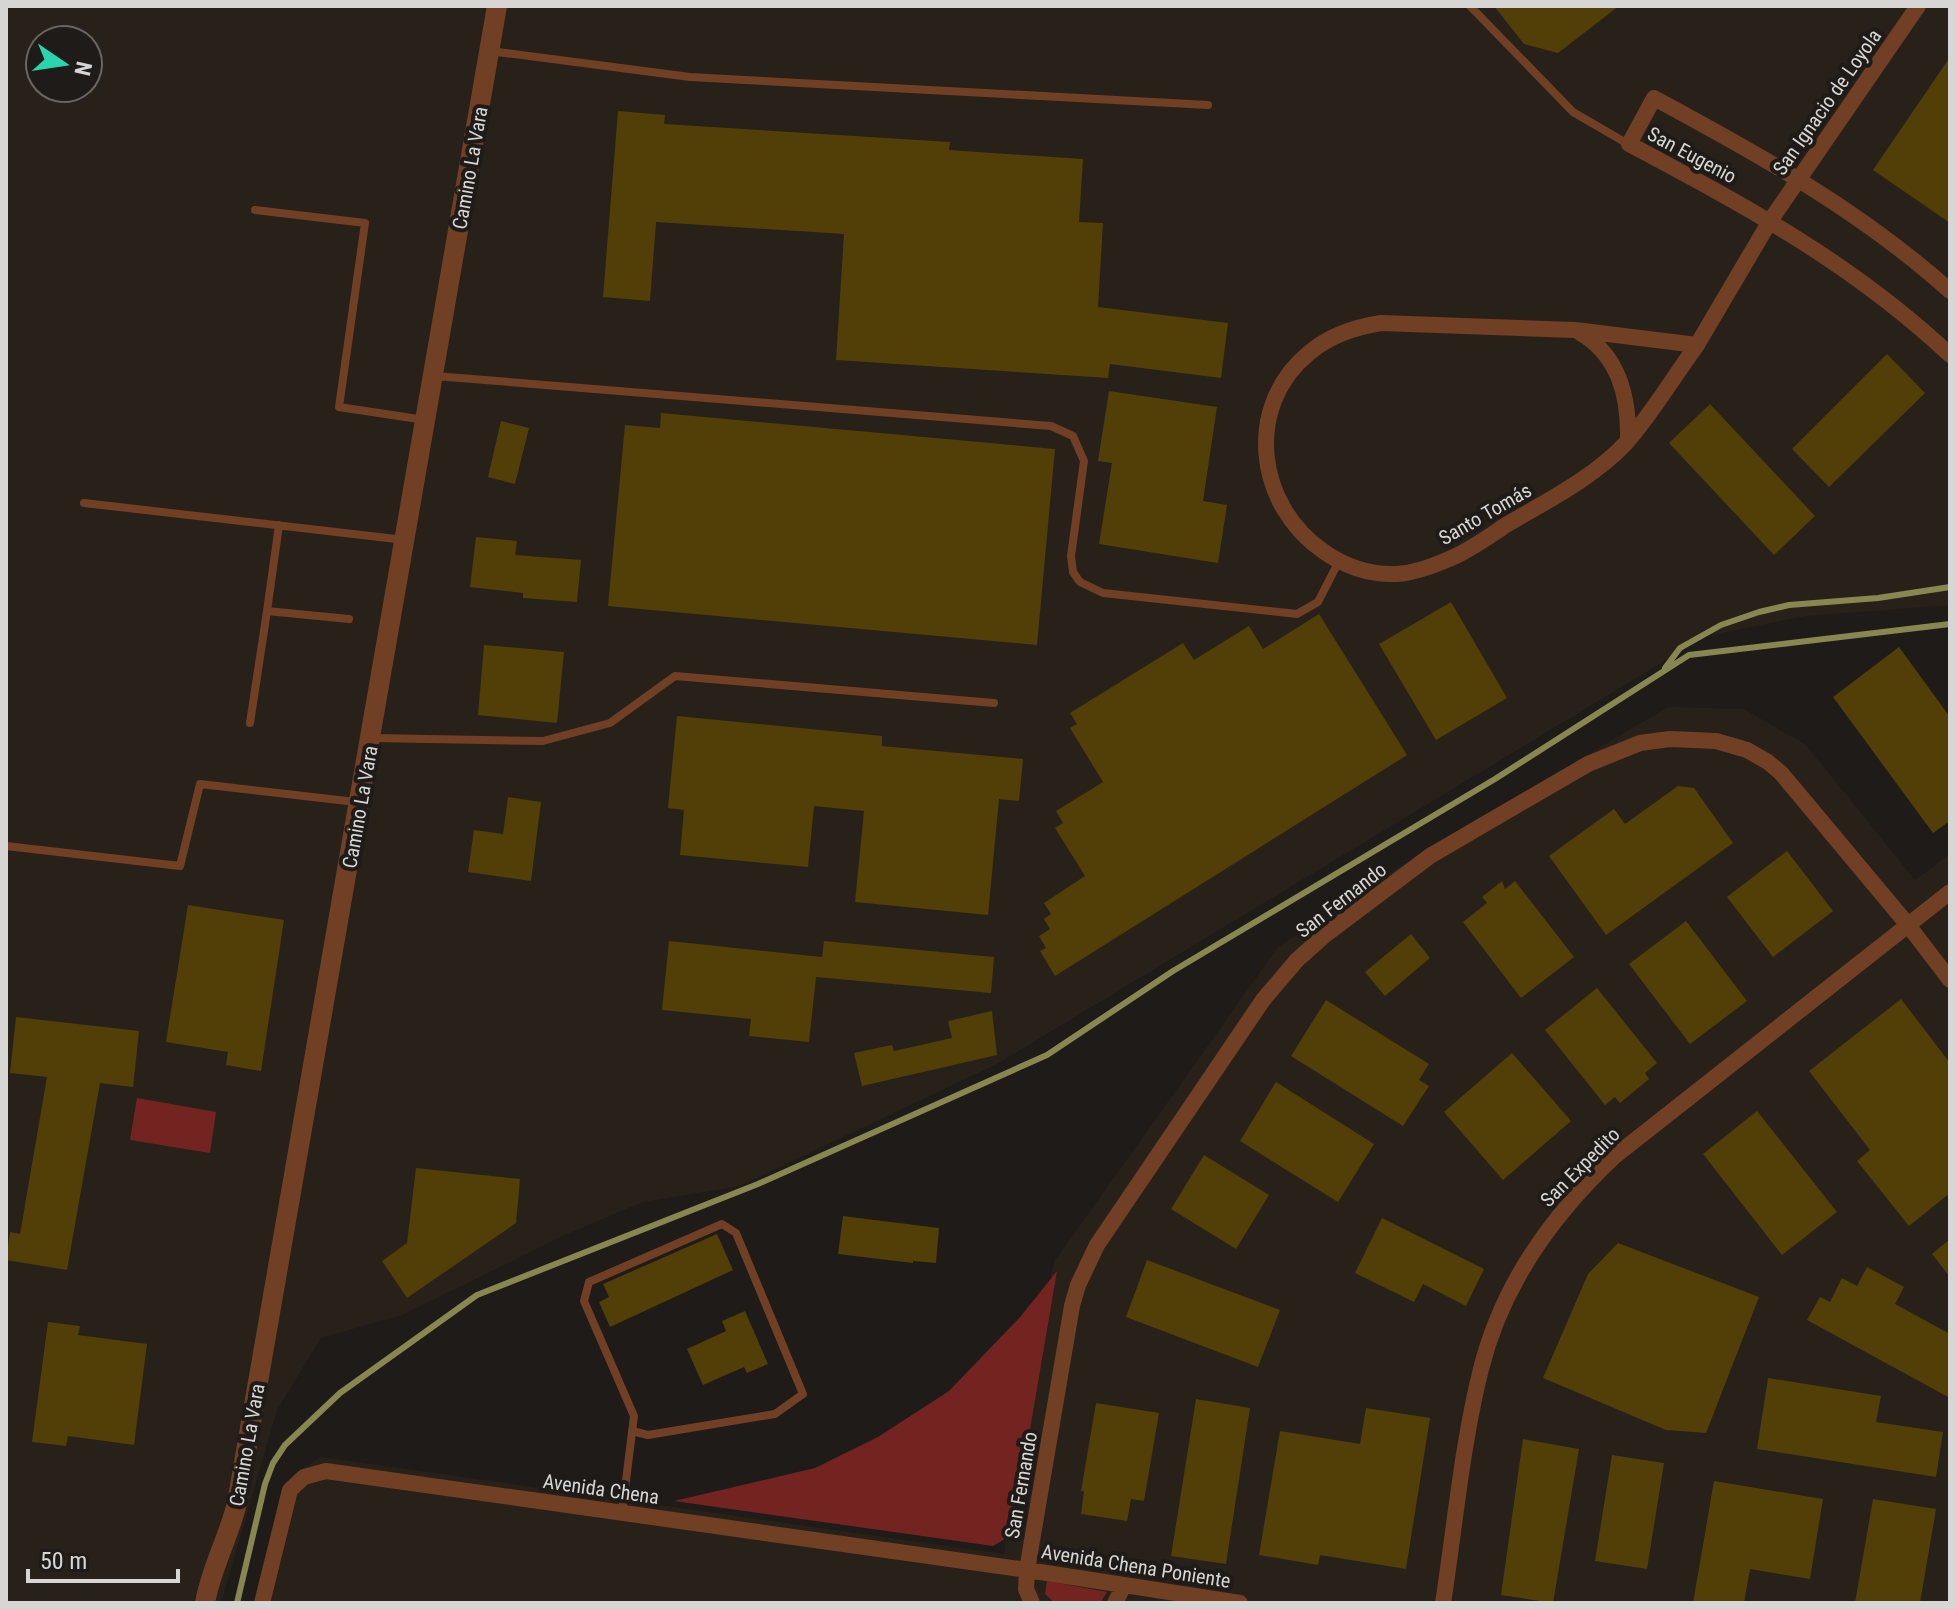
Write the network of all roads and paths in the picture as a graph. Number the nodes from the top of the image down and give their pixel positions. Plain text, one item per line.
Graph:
1 (497, 6) edge
2 (1470, 6) edge
3 (1918, 6) edge
4 (490, 51) junction
5 (1208, 105) dead end
6 (1629, 144) junction
7 (1799, 178) junction
8 (255, 210) dead end
9 (1770, 221) junction
10 (1950, 291) edge
11 (1575, 330) junction
12 (1697, 345) junction
13 (1950, 355) edge
14 (434, 376) junction
15 (426, 420) junction
16 (1628, 440) junction
17 (84, 503) dead end
18 (279, 525) junction
19 (406, 540) junction
20 (1339, 561) junction
21 (267, 611) junction
22 (349, 619) dead end
23 (994, 703) dead end
24 (250, 723) dead end
25 (372, 738) junction
26 (361, 803) junction
27 (6, 846) edge
28 (1950, 892) edge
29 (1908, 925) junction
30 (1950, 980) edge
31 (632, 1431) junction
32 (622, 1513) junction
33 (1027, 1570) junction
34 (1124, 1585) junction
35 (205, 1603) edge
36 (262, 1603) edge
37 (1032, 1603) edge
38 (1115, 1603) edge
39 (1240, 1603) edge
40 (1443, 1603) edge

1 - 4 street, Camino La Vara
2 - 6 lane
3 - 7 street, San Ignacio de Loyola
4 - 5 lane
4 - 14 street, Camino La Vara
6 - 7 street, San Eugenio
6 - 9 street, San Eugenio
7 - 9 street, San Ignacio de Loyola
7 - 10 street, San Eugenio
8 - 15 lane
9 - 12 street, Santo Tomás
9 - 13 street, San Eugenio
11 - 12 street, Santo Tomás
11 - 16 street
11 - 20 street, Santo Tomás
12 - 16 street, Santo Tomás
14 - 15 street, Camino La Vara
14 - 20 lane
15 - 19 street, Camino La Vara
16 - 20 street, Santo Tomás
17 - 18 lane
18 - 19 lane
18 - 21 lane
19 - 25 street, Camino La Vara
21 - 22 lane
21 - 24 lane
23 - 25 lane
25 - 26 street, Camino La Vara
26 - 27 lane
26 - 35 street, Camino La Vara
28 - 29 street, San Expedito
29 - 30 street, San Fernando
29 - 33 street, San Fernando
29 - 40 street, San Expedito
31 - 31 lane
31 - 32 lane
32 - 33 street, Avenida Chena
32 - 36 street, Avenida Chena
33 - 34 street, Avenida Chena Poniente
33 - 37 street, San Fernando
34 - 38 street
34 - 39 street, Avenida Chena Poniente

